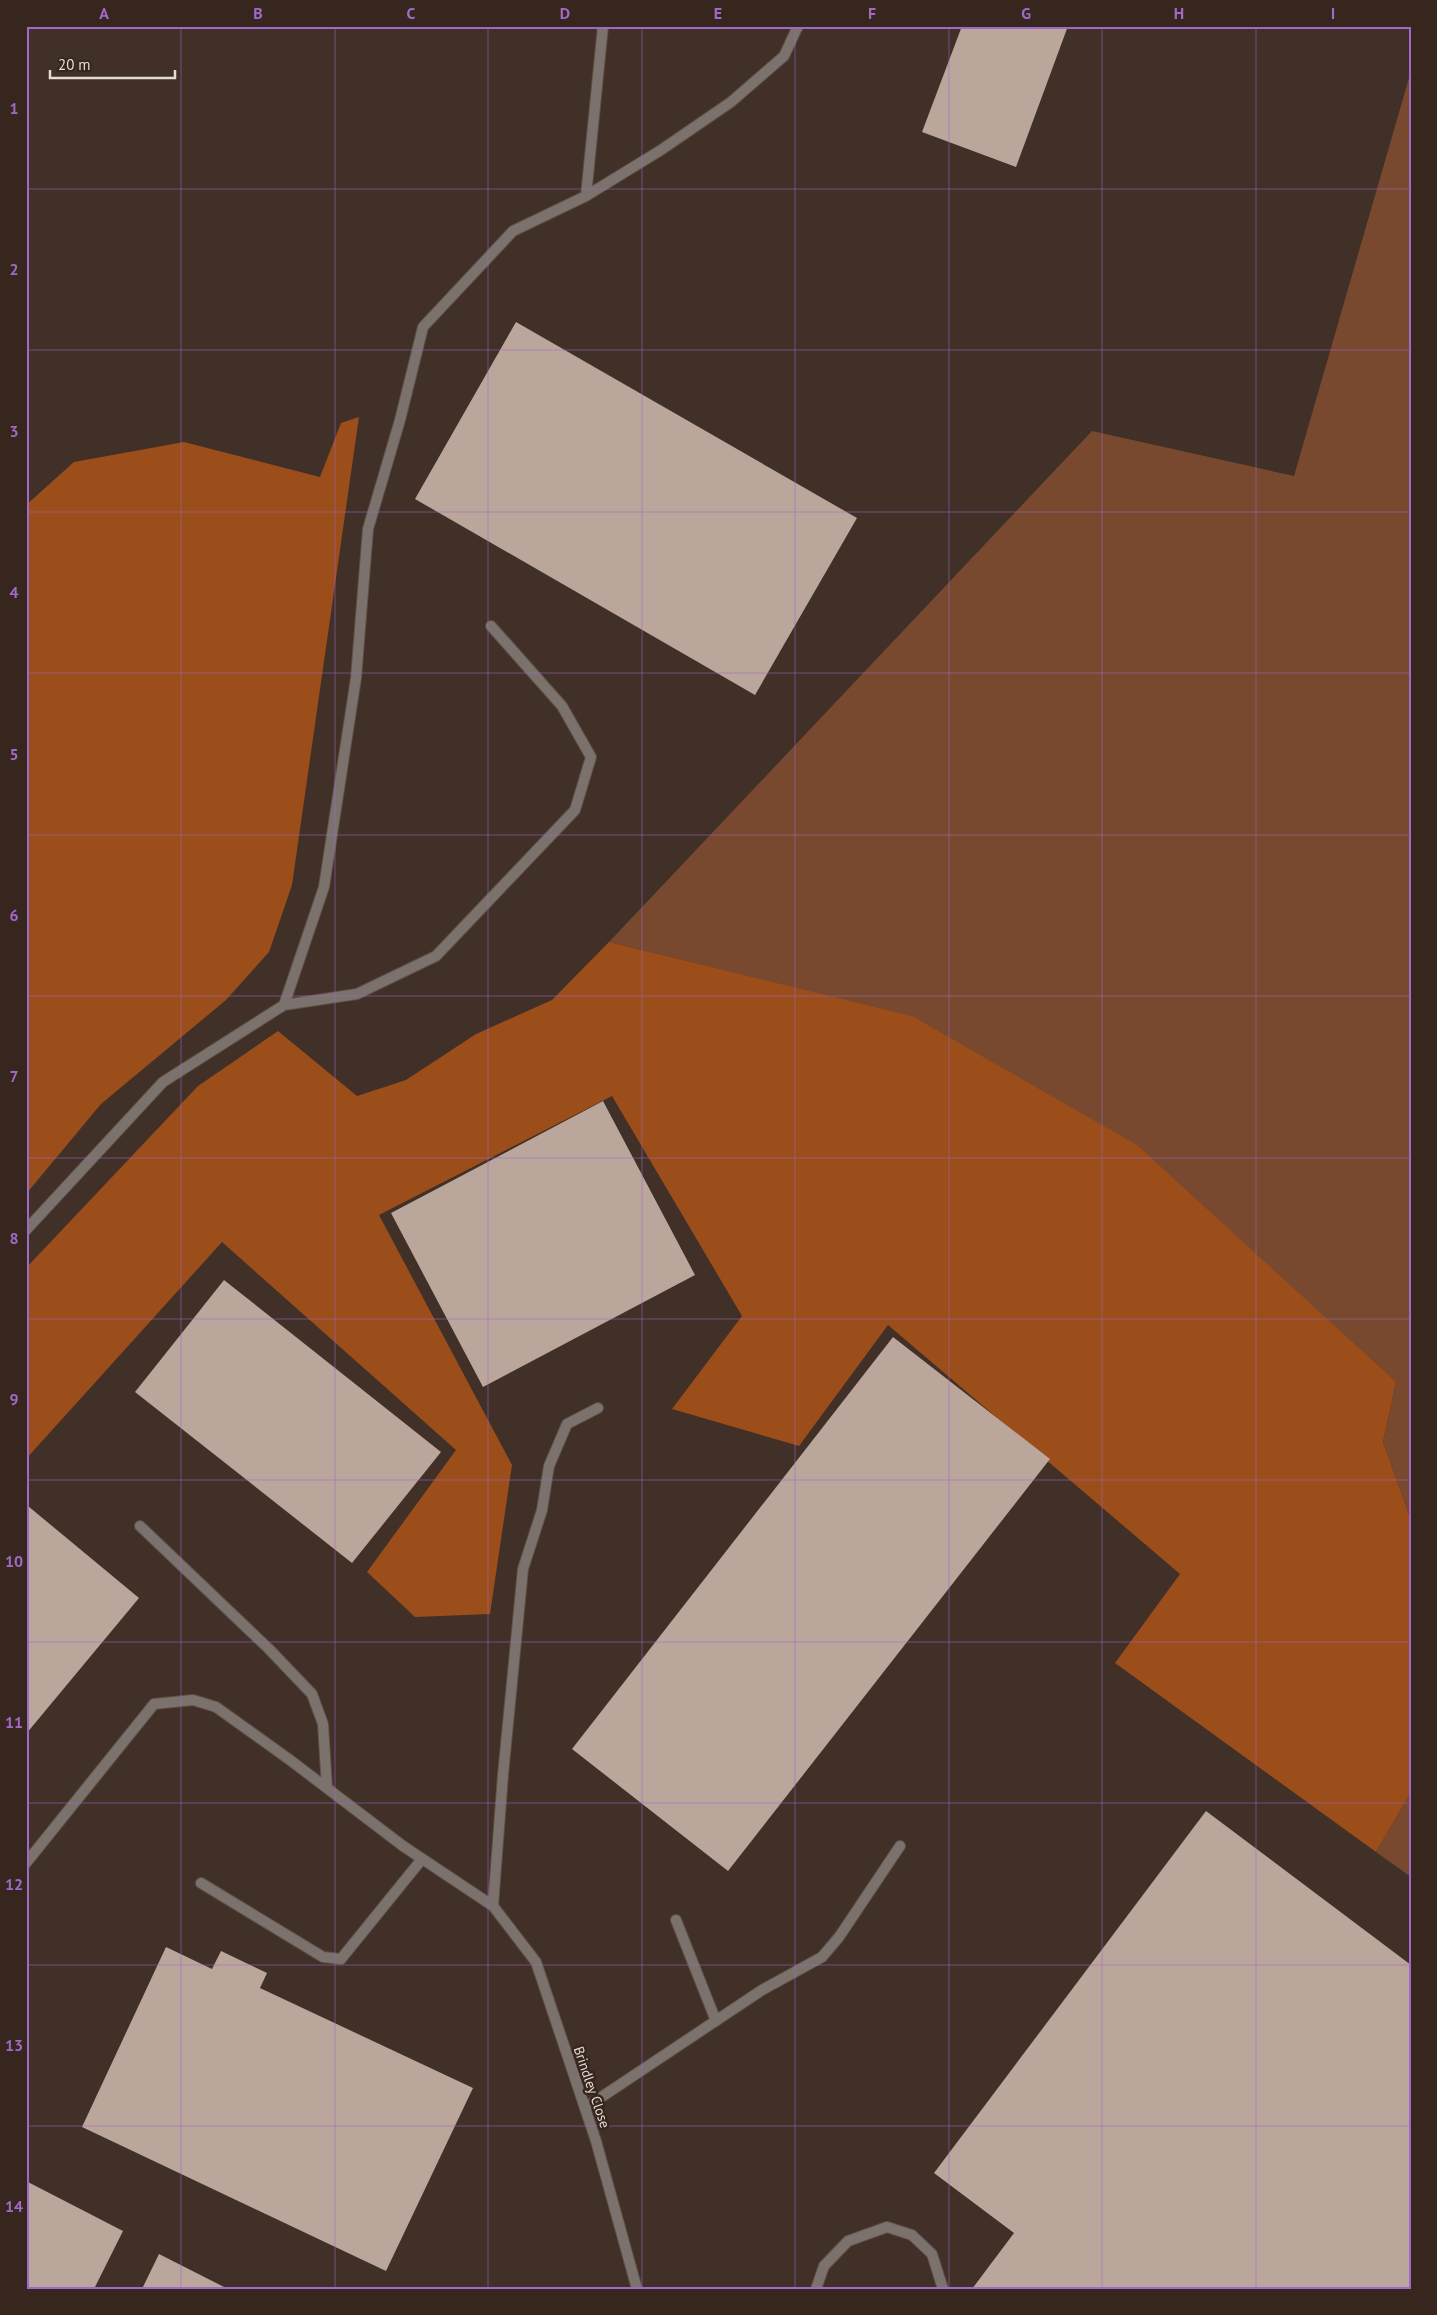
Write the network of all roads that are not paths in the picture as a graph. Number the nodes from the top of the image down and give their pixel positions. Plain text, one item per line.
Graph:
1 (603, 26) edge
2 (798, 26) edge
3 (586, 196) junction
4 (491, 626) dead end
5 (284, 1005) junction
6 (26, 1230) edge
7 (598, 1408) dead end
8 (140, 1526) dead end
9 (327, 1788) junction
10 (900, 1846) dead end
11 (422, 1859) junction
12 (26, 1863) edge
13 (201, 1883) dead end
14 (494, 1906) junction
15 (676, 1920) dead end
16 (716, 2020) junction
17 (585, 2108) junction
18 (637, 2289) edge
19 (816, 2289) edge
20 (943, 2289) edge

1 - 3 street
2 - 3 street
3 - 5 street
4 - 5 street
5 - 6 street
7 - 14 street
8 - 9 street
9 - 11 street, Brindley Close
9 - 12 street, Brindley Close
10 - 16 street
11 - 13 street
11 - 14 street, Brindley Close
14 - 17 street, Brindley Close
15 - 16 street
16 - 17 street
17 - 18 street, Brindley Close
19 - 20 street

